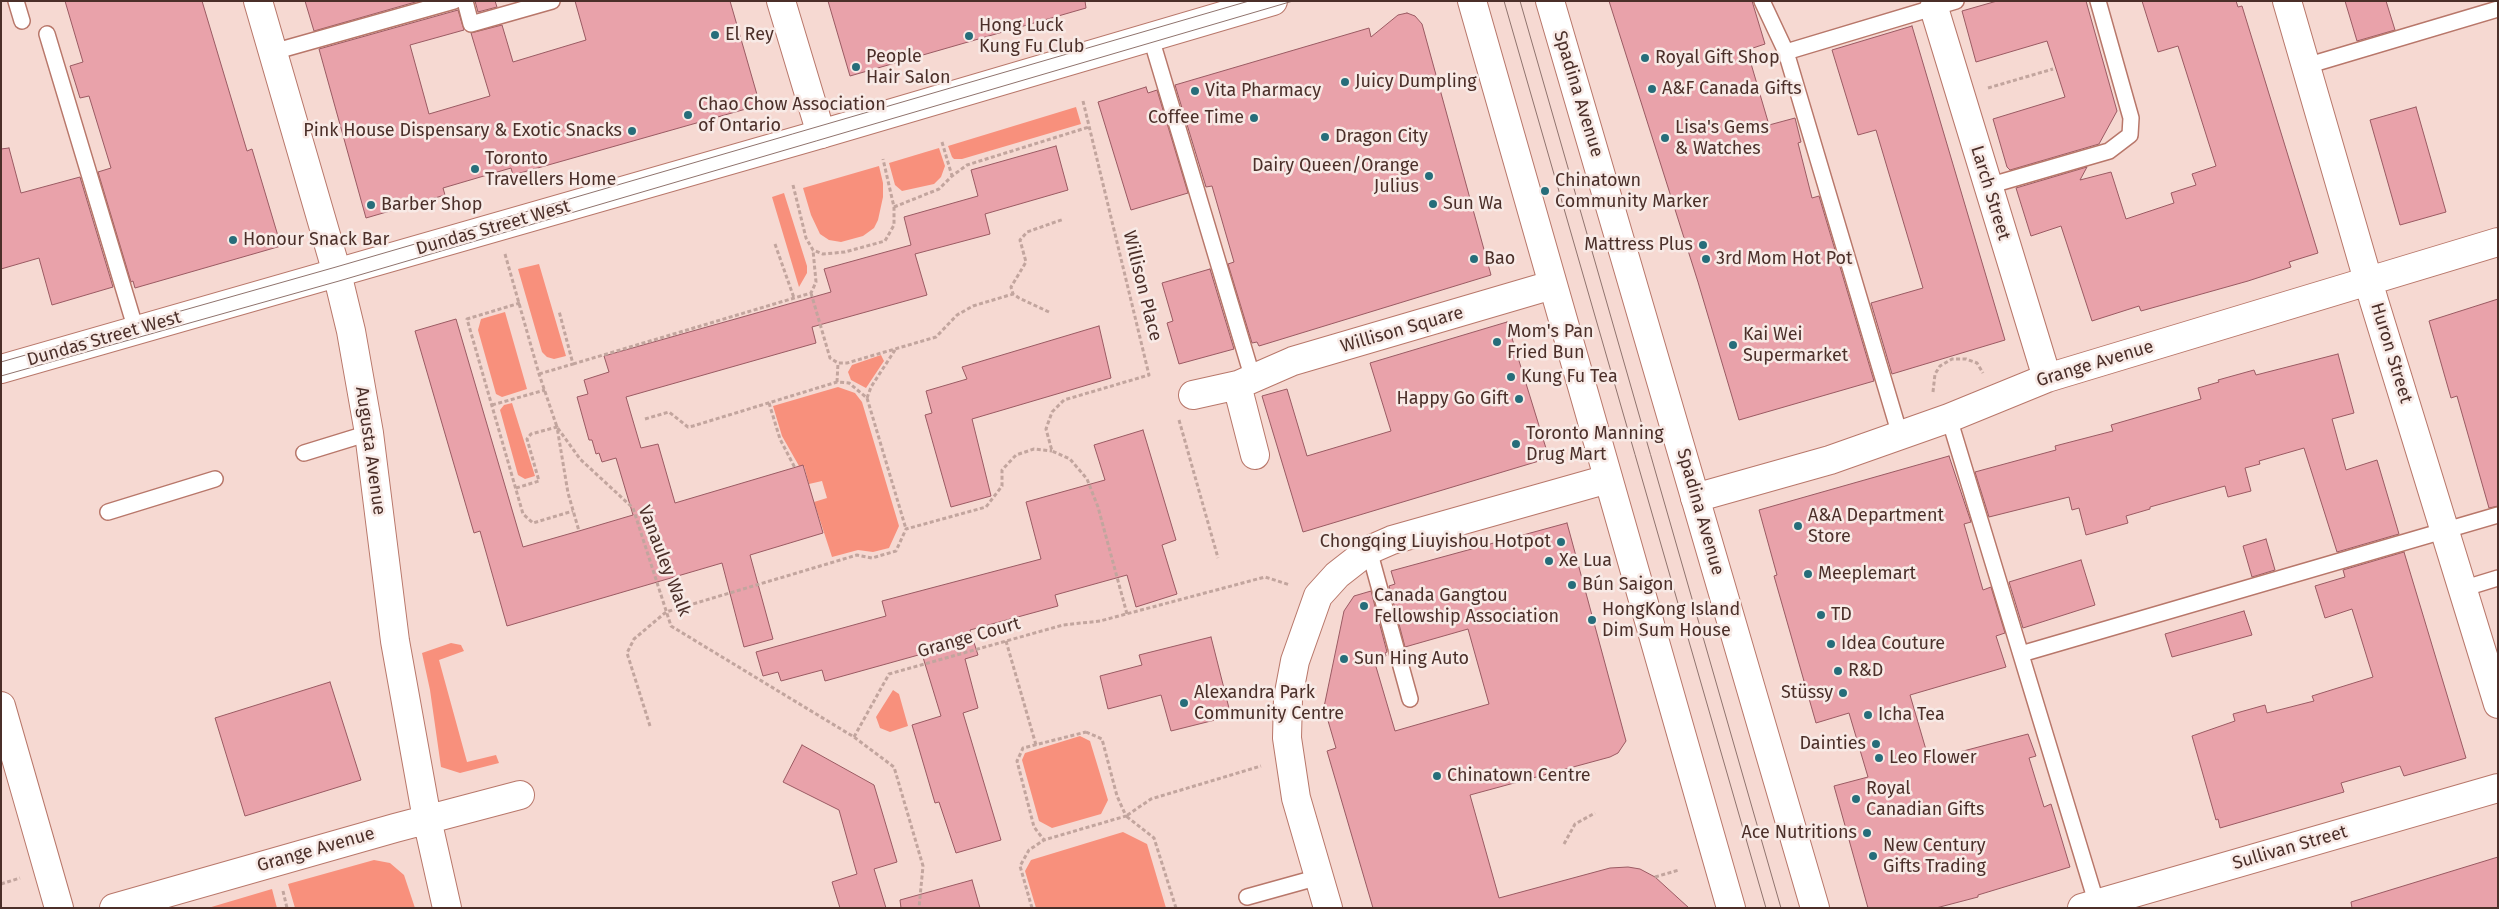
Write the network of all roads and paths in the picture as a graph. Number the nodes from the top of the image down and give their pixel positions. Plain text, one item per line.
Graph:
1 (16, 1) edge
2 (258, 1) edge
3 (454, 1) edge
4 (465, 1) edge
5 (552, 1) edge
6 (780, 1) edge
7 (1273, 1) edge
8 (1472, 1) edge
9 (1550, 1) edge
10 (1762, 1) edge
11 (2098, 1) edge
12 (2287, 1) edge
13 (1945, 4) edge
14 (1240, 6) edge
15 (2498, 9) edge
16 (22, 21) dead end
17 (48, 34) dead end
18 (1151, 38) junction
19 (273, 52) junction
20 (1786, 52) junction
21 (2306, 66) junction
22 (2053, 69) dead end
23 (1980, 90) dead end
24 (1083, 101) dead end
25 (1089, 127) junction
26 (821, 134) junction
27 (942, 142) dead end
28 (883, 159) dead end
29 (952, 176) junction
30 (793, 185) dead end
31 (1988, 186) junction
32 (894, 207) junction
33 (1064, 219) dead end
34 (496, 227) junction
35 (2498, 242) edge
36 (775, 244) dead end
37 (813, 250) junction
38 (337, 272) junction
39 (2369, 281) junction
40 (1552, 286) junction
41 (811, 293) junction
42 (1013, 294) junction
43 (794, 298) junction
44 (520, 303) junction
45 (559, 311) dead end
46 (1050, 312) dead end
47 (136, 330) junction
48 (896, 349) junction
49 (838, 363) junction
50 (573, 364) junction
51 (1, 369) edge
52 (539, 374) junction
53 (2047, 378) junction
54 (1986, 379) dead end
55 (837, 382) junction
56 (1245, 382) junction
57 (545, 390) junction
58 (867, 398) junction
59 (768, 403) junction
60 (1187, 403) joint
61 (492, 406) junction
62 (1941, 408) junction
63 (645, 419) dead end
64 (558, 427) junction
65 (369, 433) junction
66 (1900, 436) junction
67 (304, 452) dead end
68 (1052, 452) junction
69 (1255, 455) dead end
70 (795, 468) dead end
71 (215, 479) dead end
72 (1608, 479) junction
73 (516, 488) junction
74 (1696, 498) junction
75 (108, 512) dead end
76 (573, 512) junction
77 (2498, 515) edge
78 (906, 529) junction
79 (579, 531) dead end
80 (2445, 531) junction
81 (1370, 550) junction
82 (1218, 558) dead end
83 (2498, 578) edge
84 (1291, 586) dead end
85 (2462, 588) junction
86 (666, 612) junction
87 (1127, 614) junction
88 (1006, 641) junction
89 (2021, 654) junction
90 (1410, 699) dead end
91 (2498, 704) edge
92 (1, 706) edge
93 (650, 726) dead end
94 (854, 737) junction
95 (1036, 745) junction
96 (1262, 766) dead end
97 (2498, 788) edge
98 (520, 796) dead end
99 (1595, 812) dead end
100 (1126, 816) junction
101 (427, 819) junction
102 (1044, 840) junction
103 (1564, 844) dead end
104 (1679, 870) dead end
105 (28, 876) dead end
106 (1319, 877) junction
107 (1655, 877) dead end
108 (280, 883) dead end
109 (1, 884) edge
110 (1247, 897) dead end
111 (2092, 906) edge
112 (59, 908) edge
113 (114, 908) edge
114 (287, 908) edge
115 (447, 908) edge
116 (919, 908) edge
117 (1032, 908) edge
118 (1176, 908) edge
119 (1328, 908) edge
120 (1731, 908) edge
121 (1815, 908) edge

1 - 16 lane
2 - 19 street, Augusta Avenue
3 - 19 lane
4 - 5 lane
6 - 26 street
7 - 14 street, Dundas Street West
8 - 40 street
9 - 74 street, Spadina Avenue
10 - 20 lane
11 - 31 lane
12 - 21 street, Huron Street
13 - 20 lane
13 - 31 street, Larch Street
14 - 18 street, Dundas Street West
15 - 21 lane
17 - 47 lane
18 - 26 street, Dundas Street West
18 - 56 lane
19 - 38 street, Augusta Avenue
20 - 66 lane
21 - 39 street, Huron Street
22 - 23 path
24 - 25 path, Willison Place
25 - 29 path
25 - 68 path, Willison Place
26 - 34 street, Dundas Street West
27 - 29 path
28 - 32 path
29 - 32 path
30 - 37 path
31 - 53 street, Larch Street
32 - 37 path
33 - 42 path
34 - 38 street, Dundas Street West
34 - 44 path, Vanauley Walk
35 - 39 street, Grange Avenue
36 - 43 path
37 - 41 path
38 - 47 street, Dundas Street West
38 - 65 street, Augusta Avenue
39 - 53 street, Grange Avenue
39 - 80 street, Huron Street
40 - 56 street, Willison Square
40 - 72 street
41 - 43 path
41 - 49 path
42 - 46 path
42 - 48 path
43 - 50 path
44 - 52 path, Vanauley Walk
44 - 61 path
45 - 50 path
47 - 51 street, Dundas Street West
48 - 49 path
48 - 58 path
49 - 55 path
50 - 52 path
52 - 57 path, Vanauley Walk
53 - 62 street, Grange Avenue
54 - 62 path
55 - 58 path
55 - 59 path
56 - 60 street, Willison Square
56 - 69 street
57 - 61 path
57 - 64 path, Vanauley Walk
58 - 78 path
59 - 63 path
59 - 70 path
60 - 82 path
61 - 73 path
62 - 66 street, Grange Avenue
62 - 89 lane
64 - 73 path
64 - 76 path
64 - 86 path, Vanauley Walk
65 - 67 lane
65 - 101 street, Augusta Avenue
66 - 74 street, Grange Avenue
68 - 78 path
68 - 87 path
71 - 75 lane
72 - 81 street
72 - 120 street
73 - 76 path
74 - 121 street, Spadina Avenue
76 - 79 path
77 - 80 lane
78 - 86 path
80 - 85 street, Huron Street
80 - 89 lane
81 - 90 lane
81 - 106 street
83 - 85 lane
84 - 87 path, Grange Court
85 - 91 street, Huron Street
86 - 93 path
86 - 94 path, Vanauley Walk
87 - 88 path, Grange Court
88 - 94 path, Grange Court
88 - 95 path
89 - 111 lane
92 - 112 street
94 - 116 path, Vanauley Walk
95 - 100 path
95 - 102 path
96 - 100 path
97 - 111 street, Sullivan Street
98 - 101 street, Grange Avenue
99 - 103 path
100 - 102 path
100 - 118 path
101 - 113 street, Grange Avenue
101 - 115 street, Augusta Avenue
102 - 117 path
104 - 107 path
105 - 109 path
106 - 110 lane
106 - 119 street
108 - 114 path

